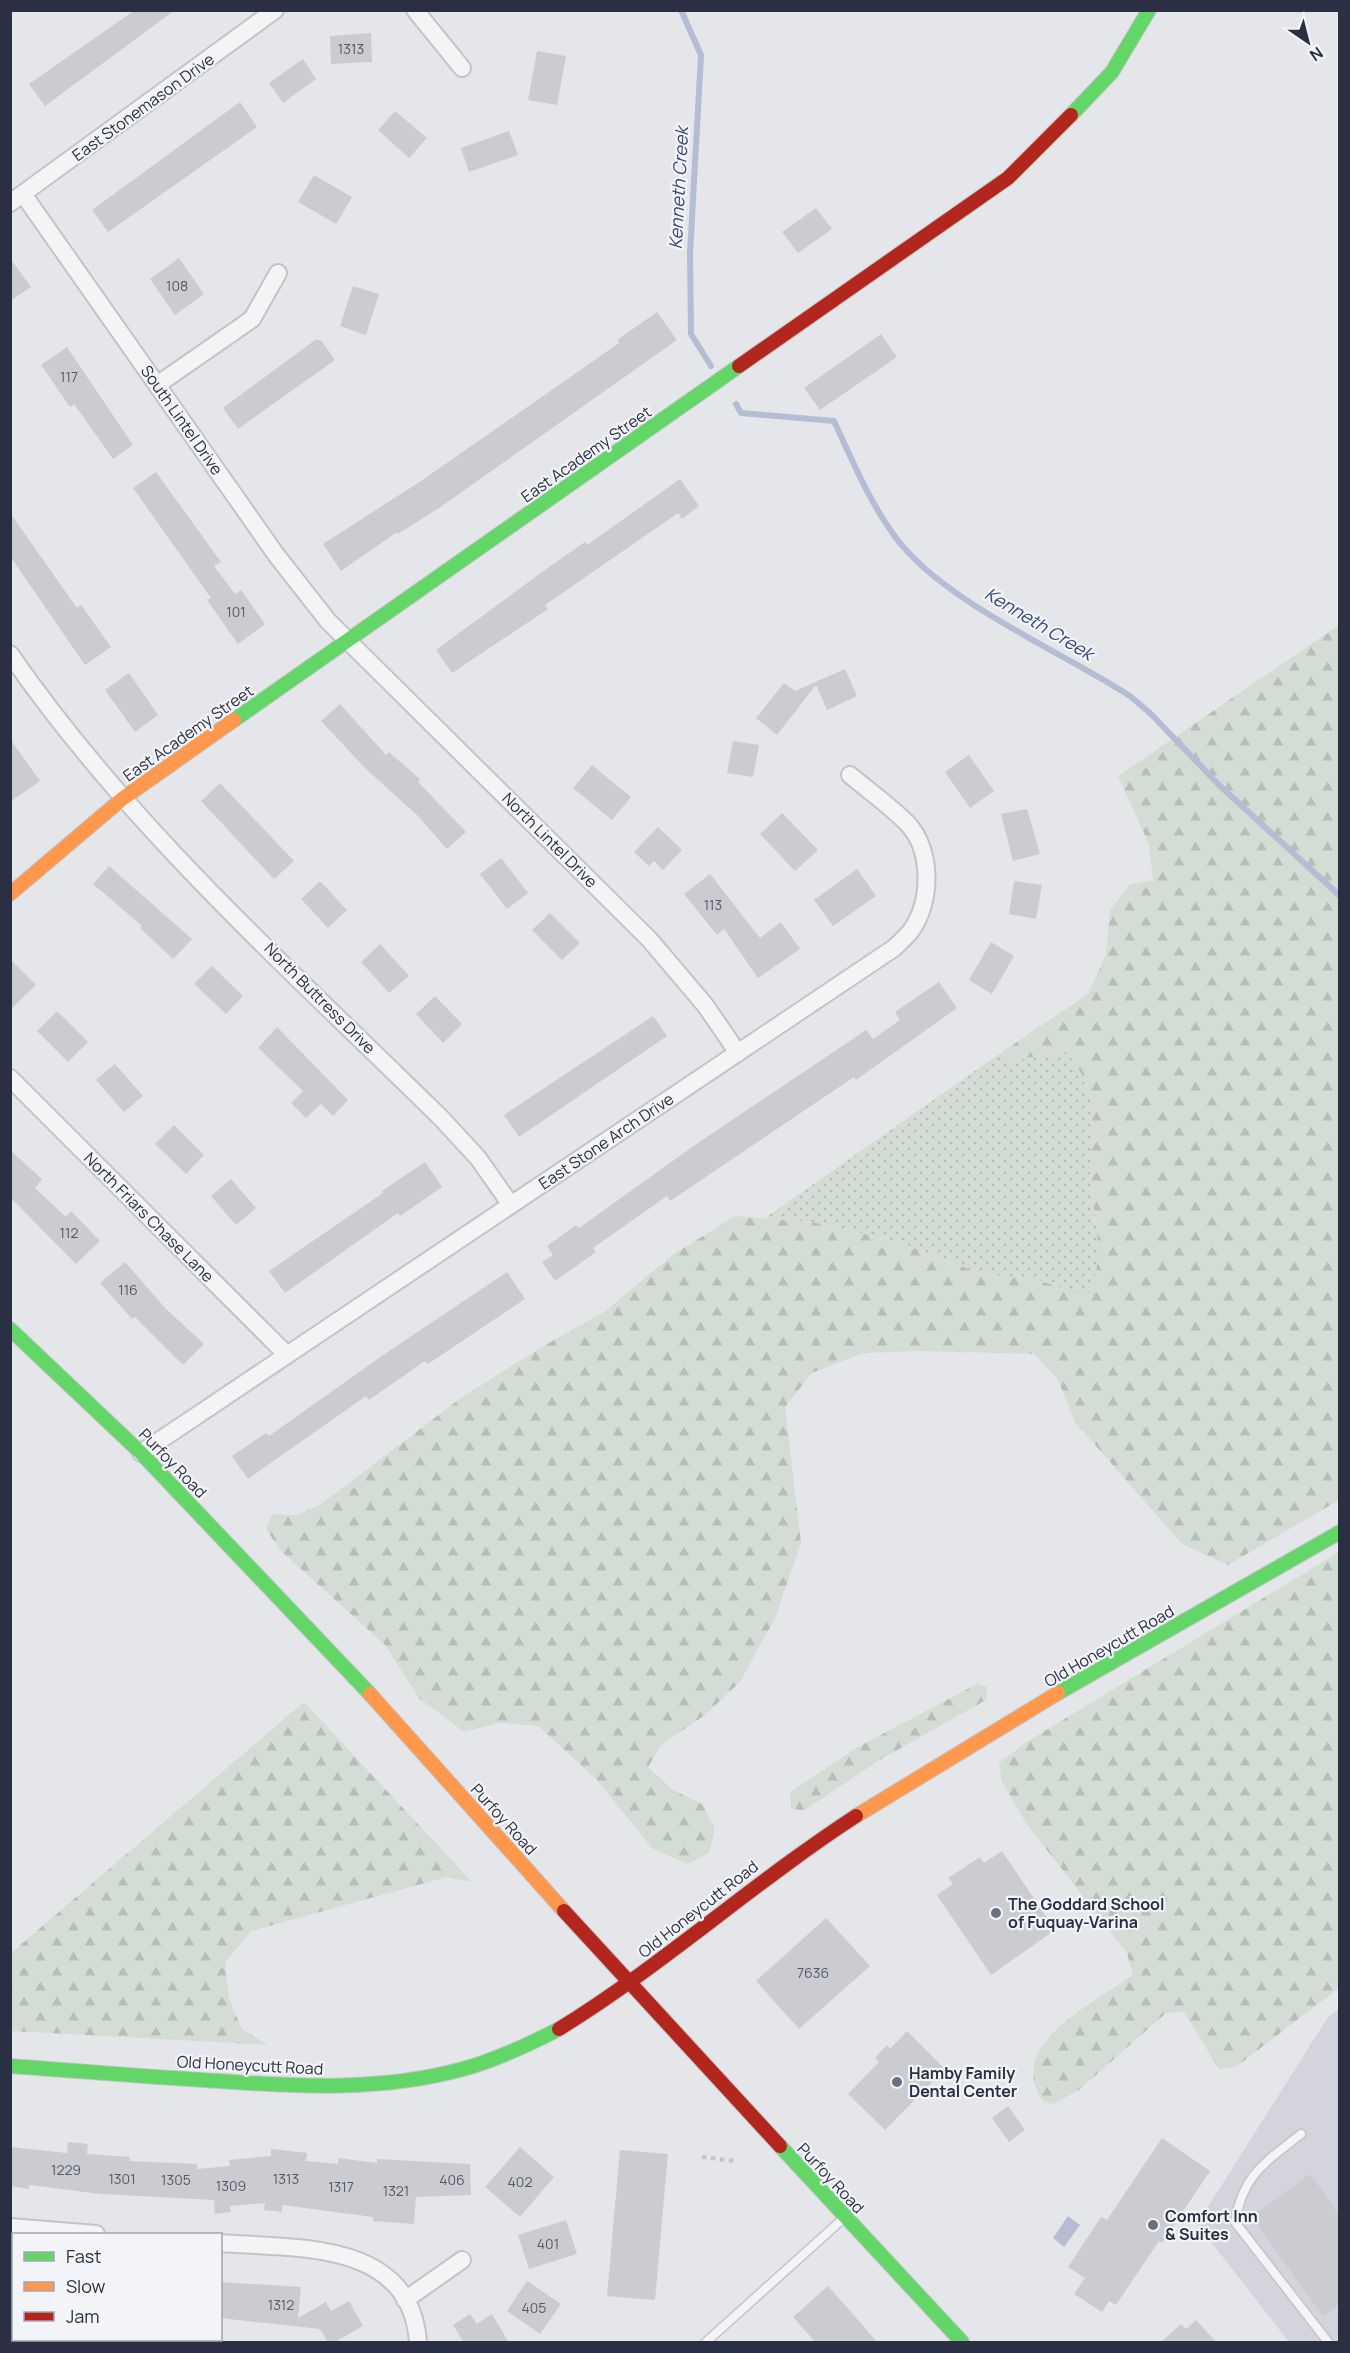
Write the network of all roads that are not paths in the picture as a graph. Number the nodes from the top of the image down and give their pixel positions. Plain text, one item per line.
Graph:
1 (275, 10) edge
2 (415, 10) edge
3 (1149, 10) edge
4 (462, 69) dead end
5 (17, 199) edge
6 (278, 273) dead end
7 (157, 385) junction
8 (347, 641) junction
9 (10, 654) edge
10 (850, 775) dead end
11 (122, 799) junction
12 (10, 894) edge
13 (738, 1053) junction
14 (10, 1078) edge
15 (510, 1205) junction
16 (10, 1329) edge
17 (287, 1355) junction
18 (141, 1454) junction
19 (1340, 1532) edge
20 (629, 1984) junction
21 (10, 2066) edge
22 (1300, 2134) dead end
23 (845, 2217) junction
24 (10, 2227) edge
25 (74, 2233) edge
26 (222, 2243) edge
27 (462, 2260) dead end
28 (405, 2300) junction
29 (418, 2343) edge
30 (706, 2343) edge
31 (962, 2343) edge
32 (1328, 2343) edge

1 - 5 street, East Stonemason Drive
2 - 4 street
3 - 8 street, East Academy Street
5 - 7 street, South Lintel Drive
6 - 7 street
7 - 8 street, South Lintel Drive
8 - 11 street, East Academy Street
8 - 13 street, North Lintel Drive
9 - 11 street, North Buttress Drive
10 - 13 street, East Stone Arch Drive
11 - 12 street, East Academy Street
11 - 15 street, North Buttress Drive
13 - 15 street, East Stone Arch Drive
14 - 17 street, North Friars Chase Lane
15 - 17 street, East Stone Arch Drive
16 - 18 street, Purfoy Road
17 - 18 street, East Stone Arch Drive
18 - 20 street, Purfoy Road
19 - 20 street, Old Honeycutt Road
20 - 21 street, Old Honeycutt Road
20 - 23 street, Purfoy Road
22 - 32 lane
23 - 30 lane
23 - 31 street, Purfoy Road
24 - 25 street
26 - 28 street
27 - 28 street
28 - 29 street

